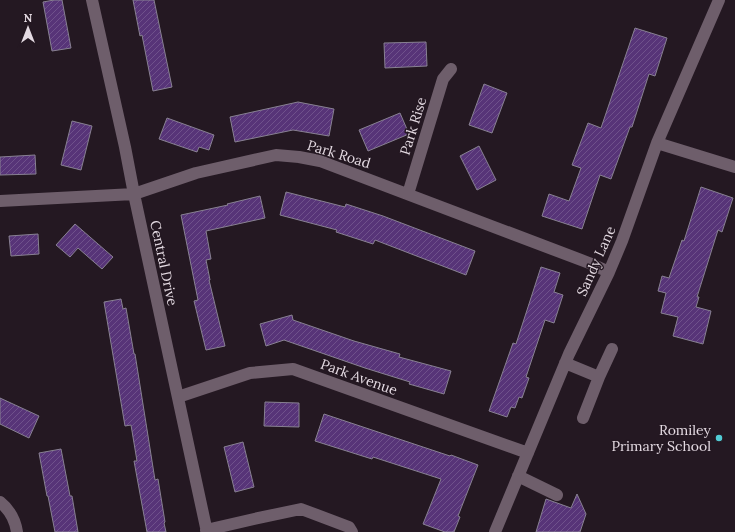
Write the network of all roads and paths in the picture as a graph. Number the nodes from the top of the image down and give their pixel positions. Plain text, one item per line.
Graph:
1 (92, 0) edge
2 (719, 0) edge
3 (451, 69) dead end
4 (657, 143) junction
5 (735, 166) edge
6 (134, 194) junction
7 (408, 194) junction
8 (0, 201) edge
9 (609, 272) junction
10 (612, 349) dead end
11 (565, 363) junction
12 (599, 377) junction
13 (178, 397) junction
14 (583, 418) dead end
15 (528, 453) junction
16 (518, 476) junction
17 (557, 495) dead end
18 (0, 502) edge
19 (206, 531) edge
20 (17, 532) edge
21 (352, 532) edge
22 (495, 532) edge

1 - 6 street, Central Drive
2 - 4 street, Sandy Lane
3 - 7 street, Park Rise
4 - 5 street
4 - 9 street, Sandy Lane
6 - 7 street, Park Road
6 - 8 street, Park Road
6 - 13 street, Central Drive
7 - 9 street, Park Road
9 - 11 street, Sandy Lane
10 - 12 street
11 - 12 street
11 - 15 street, Sandy Lane
12 - 14 street
13 - 15 street, Park Avenue
13 - 19 street, Central Drive
15 - 16 street, Sandy Lane
16 - 17 street
16 - 22 street, Sandy Lane
18 - 20 street
19 - 21 street

